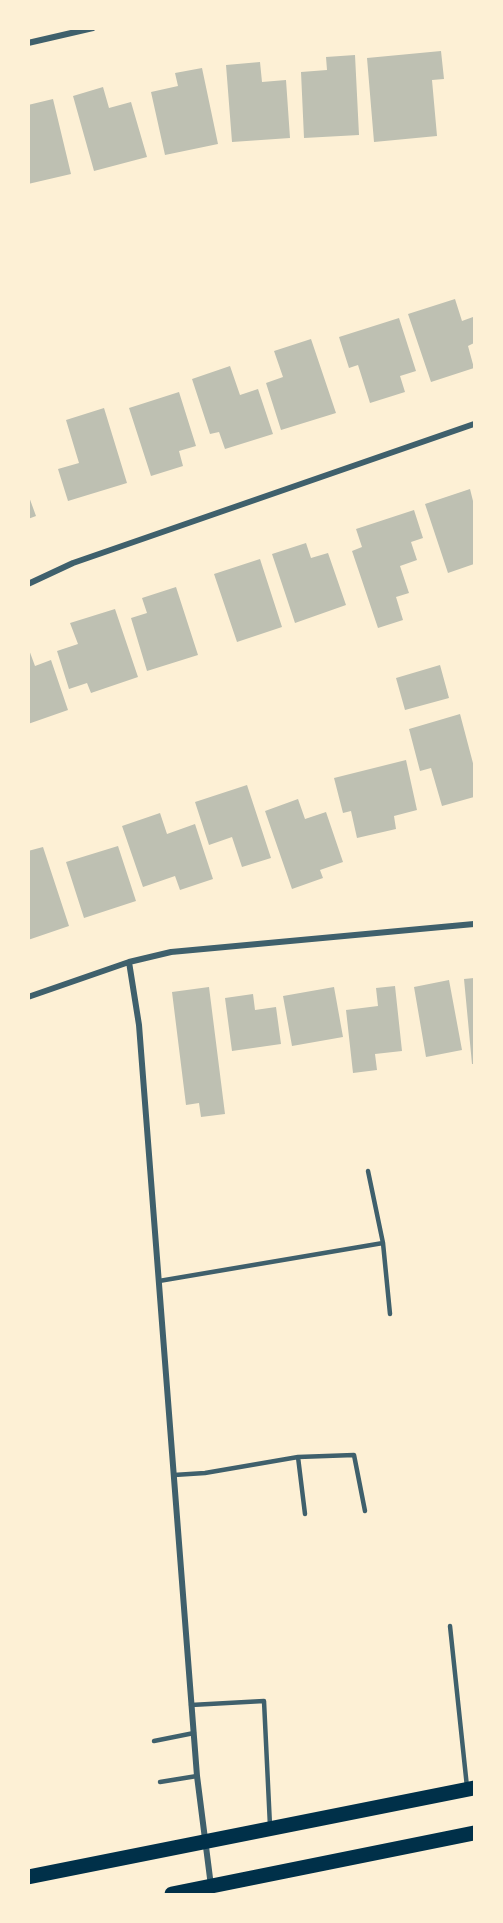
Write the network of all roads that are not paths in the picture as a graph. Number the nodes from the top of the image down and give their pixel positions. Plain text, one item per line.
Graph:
1 (93, 28) edge
2 (28, 43) edge
3 (474, 424) edge
4 (28, 584) edge
5 (474, 924) edge
6 (129, 962) junction
7 (28, 997) edge
8 (368, 1171) dead end
9 (383, 1243) junction
10 (159, 1281) junction
11 (390, 1314) dead end
12 (297, 1457) junction
13 (174, 1475) junction
14 (365, 1511) dead end
15 (305, 1514) dead end
16 (450, 1626) dead end
17 (191, 1706) junction
18 (194, 1733) junction
19 (154, 1741) dead end
20 (197, 1776) junction
21 (160, 1782) dead end
22 (471, 1788) edge
23 (270, 1829) junction
24 (474, 1833) edge
25 (205, 1841) junction
26 (28, 1877) edge
27 (211, 1887) junction
28 (172, 1894) edge

1 - 2 street
3 - 4 street
5 - 6 street
6 - 7 street
6 - 10 street
8 - 9 lane
9 - 10 lane
9 - 11 lane
10 - 13 street
12 - 13 lane
12 - 14 lane
12 - 15 lane
13 - 17 street
16 - 22 lane
17 - 18 street
17 - 23 lane
18 - 19 lane
18 - 20 street
20 - 21 lane
20 - 25 street
22 - 23 main road
23 - 25 main road
24 - 27 main road
25 - 26 main road
25 - 27 street
27 - 28 main road

